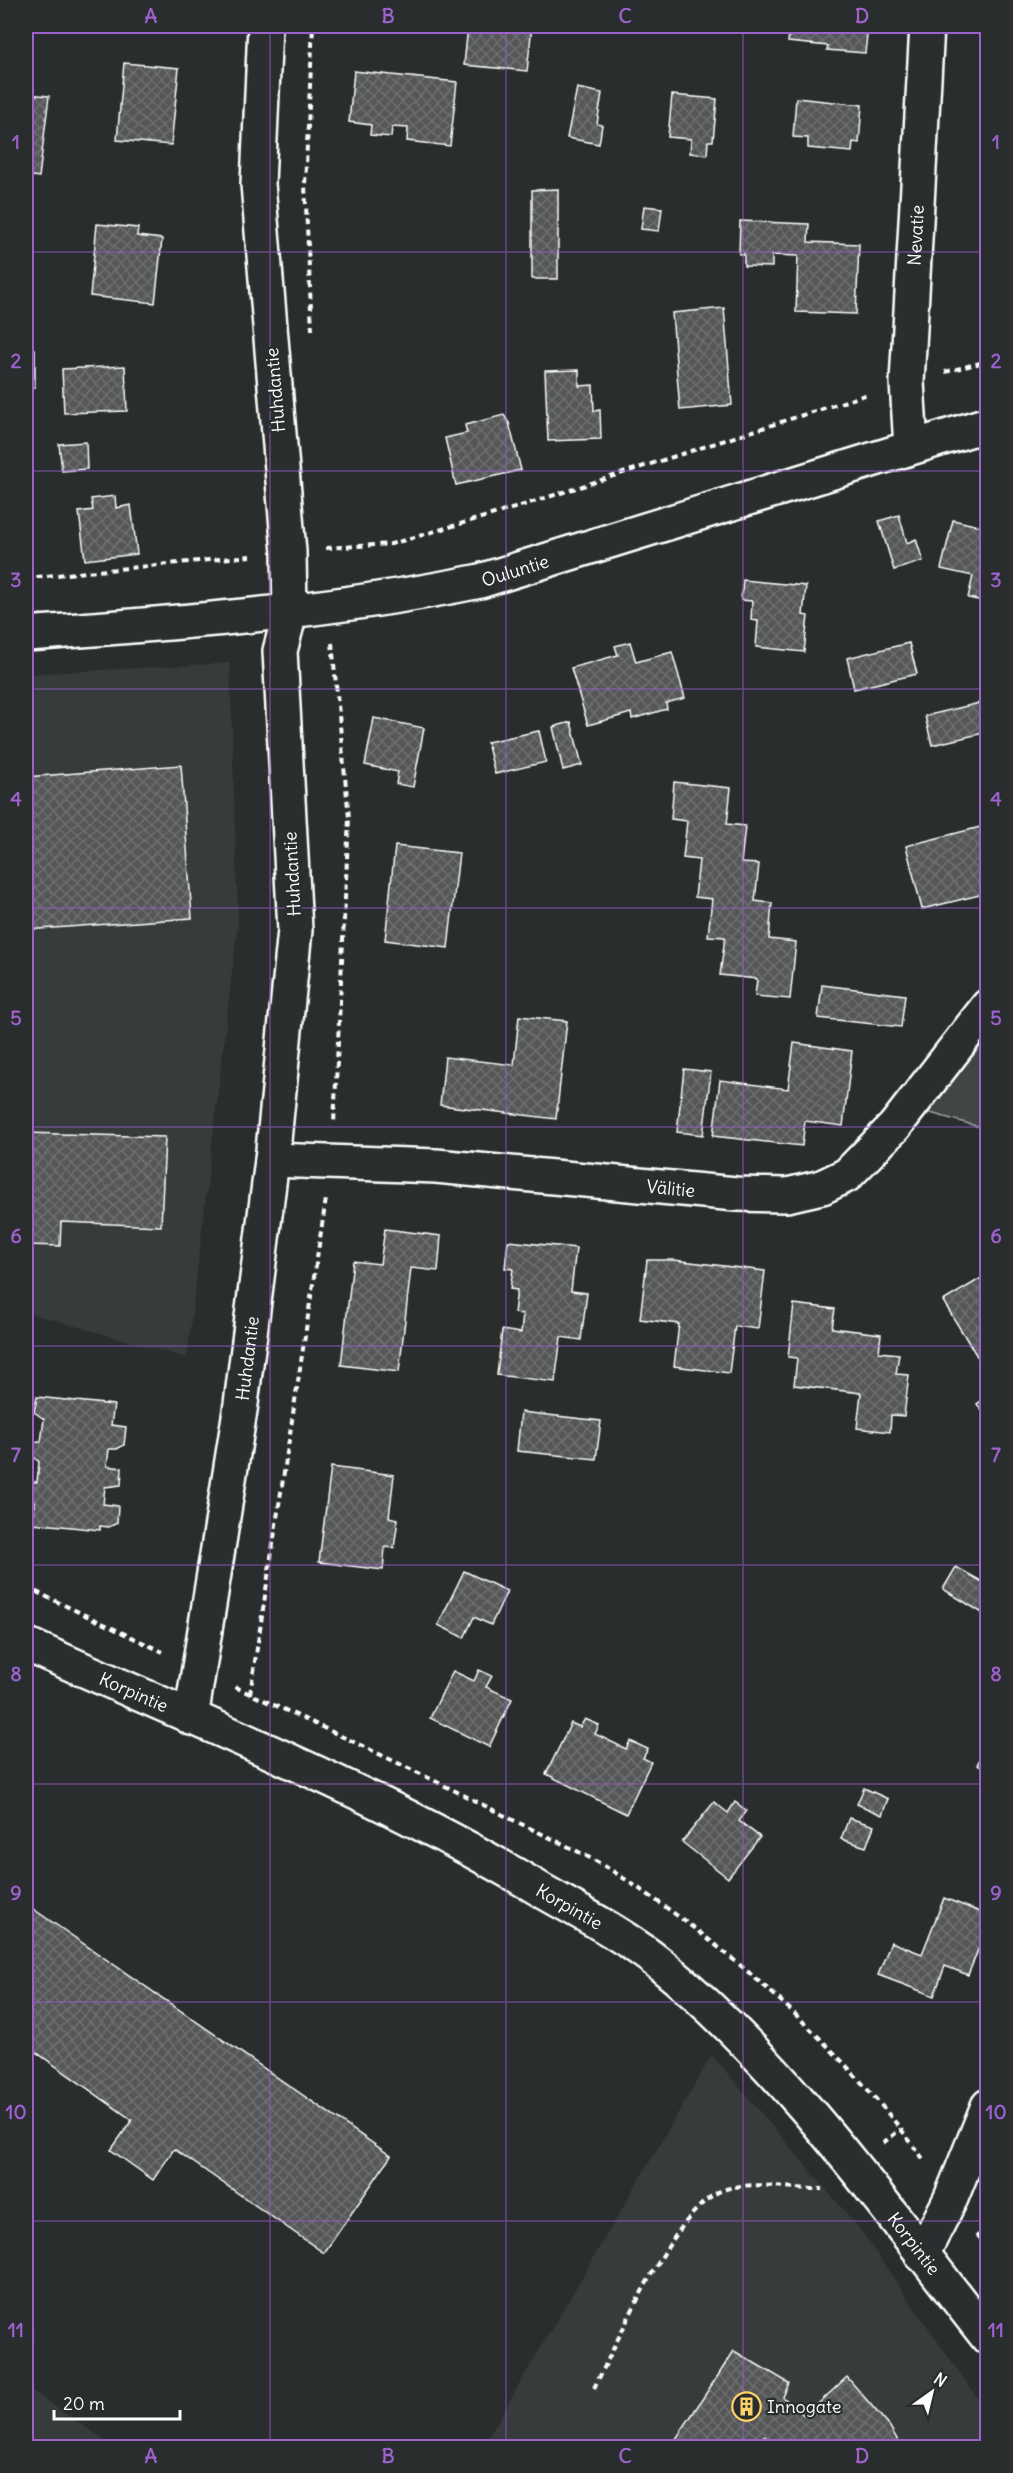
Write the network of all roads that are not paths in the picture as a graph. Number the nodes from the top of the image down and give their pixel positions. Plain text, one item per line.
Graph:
1 (265, 26) edge
2 (927, 26) edge
3 (987, 424) edge
4 (911, 447) junction
5 (290, 613) junction
6 (26, 634) edge
7 (987, 1006) edge
8 (272, 1160) junction
9 (26, 1644) edge
10 (191, 1718) junction
11 (987, 2106) edge
12 (922, 2255) junction
13 (987, 2338) edge

1 - 5 street, Huhdantie
2 - 4 street, Nevatie
3 - 4 street, Ouluntie
4 - 5 street, Ouluntie
5 - 6 street, Ouluntie
5 - 8 street, Huhdantie
7 - 8 street, Välitie
8 - 10 street, Huhdantie
9 - 10 street, Korpintie
10 - 12 street, Korpintie
11 - 12 street
12 - 13 street, Korpintie

